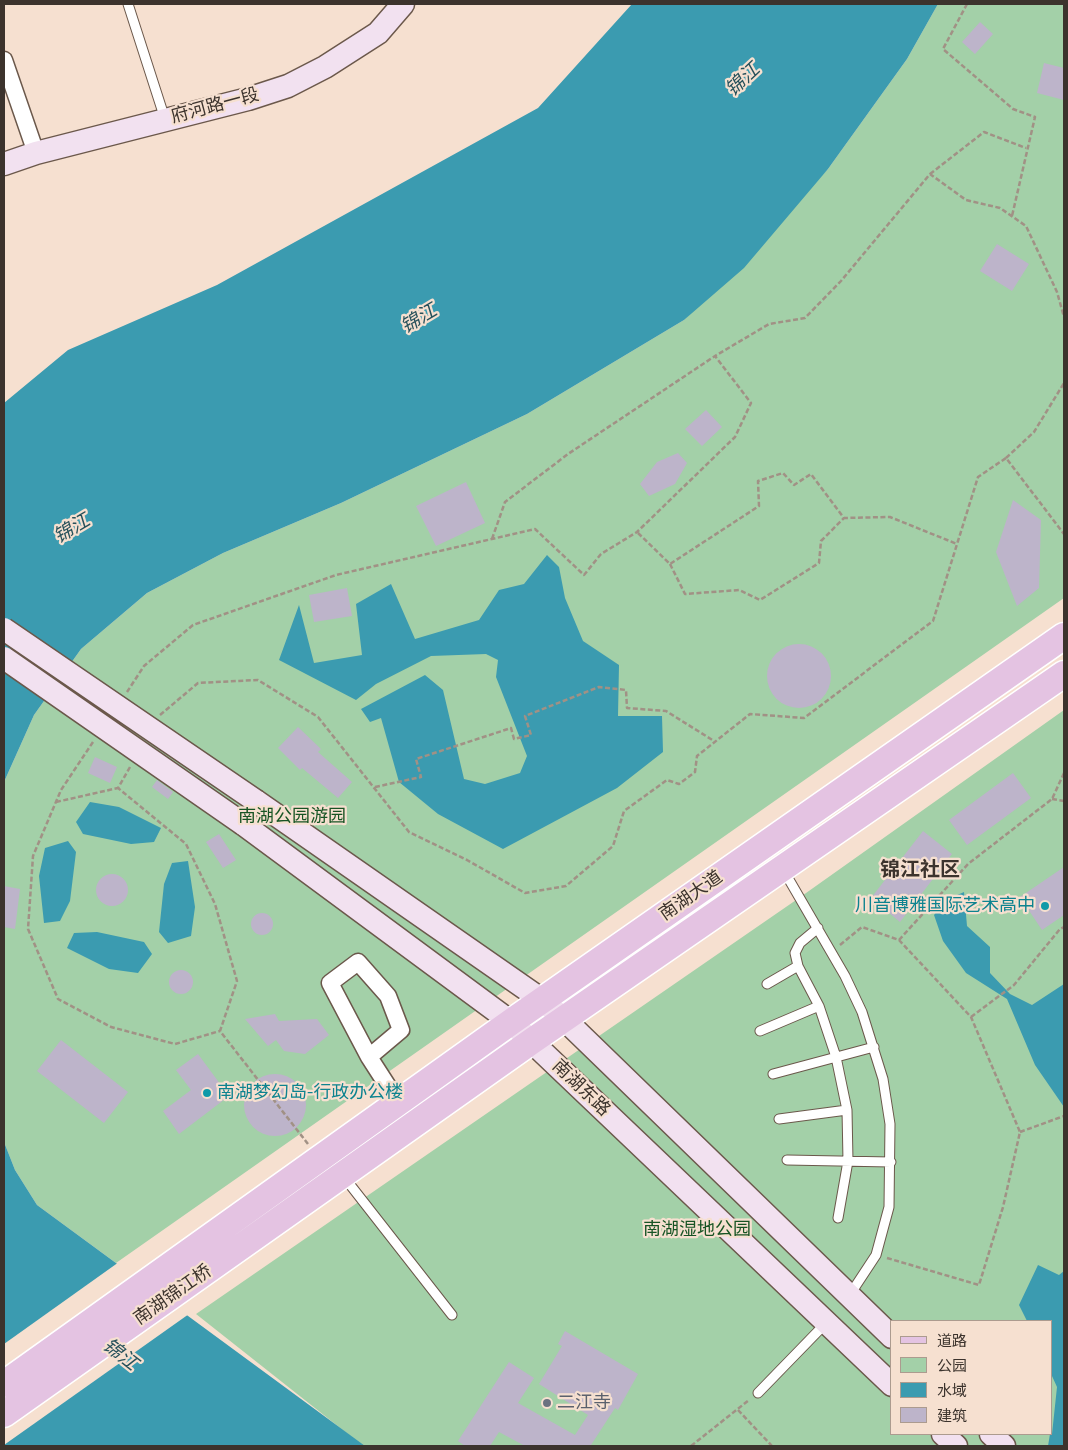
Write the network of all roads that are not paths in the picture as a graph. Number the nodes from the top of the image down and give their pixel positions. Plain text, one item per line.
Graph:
1 (128, 4) edge
2 (403, 4) edge
3 (4, 60) edge
4 (166, 119) junction
5 (36, 153) junction
6 (4, 164) edge
7 (4, 629) edge
8 (1064, 636) edge
9 (4, 658) edge
10 (1064, 674) edge
11 (783, 869) junction
12 (818, 928) junction
13 (798, 966) junction
14 (767, 984) dead end
15 (542, 1000) junction
16 (819, 1006) junction
17 (564, 1020) junction
18 (511, 1022) junction
19 (760, 1031) dead end
20 (532, 1041) junction
21 (874, 1047) junction
22 (369, 1057) junction
23 (836, 1057) junction
24 (773, 1074) dead end
25 (398, 1102) junction
26 (847, 1110) junction
27 (779, 1119) dead end
28 (319, 1158) joint
29 (787, 1160) dead end
30 (848, 1161) junction
31 (891, 1162) junction
32 (342, 1175) junction
33 (838, 1218) dead end
34 (850, 1296) junction
35 (452, 1314) dead end
36 (826, 1323) junction
37 (890, 1335) edge
38 (4, 1384) edge
39 (890, 1384) edge
40 (758, 1393) road end
41 (4, 1414) edge
42 (943, 1435) edge
43 (992, 1435) edge
44 (956, 1446) edge
45 (1004, 1446) edge

1 - 4 lane
2 - 4 main road, 府河路一段
3 - 5 street
4 - 5 main road, 府河路一段
5 - 6 main road, 府河路一段
7 - 15 main road, bridge
8 - 15 main road, 南湖大道
9 - 18 main road, 南湖东路, bridge
10 - 11 main road, 南湖大道
11 - 12 lane
11 - 17 main road, 南湖大道
12 - 13 lane
12 - 21 lane
13 - 14 lane
13 - 16 lane
15 - 17 main road
15 - 18 main road, 南湖大道
16 - 19 lane
16 - 23 lane
17 - 20 main road, 南湖大道
17 - 34 main road
18 - 20 main road, 南湖东路
18 - 25 main road, 南湖大道
20 - 32 main road, 南湖大道
20 - 36 main road, 南湖东路
21 - 23 lane
21 - 31 lane
22 - 22 street
22 - 25 street
23 - 24 lane
23 - 26 lane
25 - 28 main road, 南湖大道
26 - 27 lane
26 - 30 lane
28 - 38 main road, 南湖锦江桥
29 - 30 lane
30 - 31 lane
30 - 33 lane
31 - 34 lane
32 - 35 lane
32 - 41 main road, 南湖锦江桥
34 - 37 main road
36 - 39 main road, 南湖东路
36 - 40 lane
42 - 44 main road
43 - 45 main road

